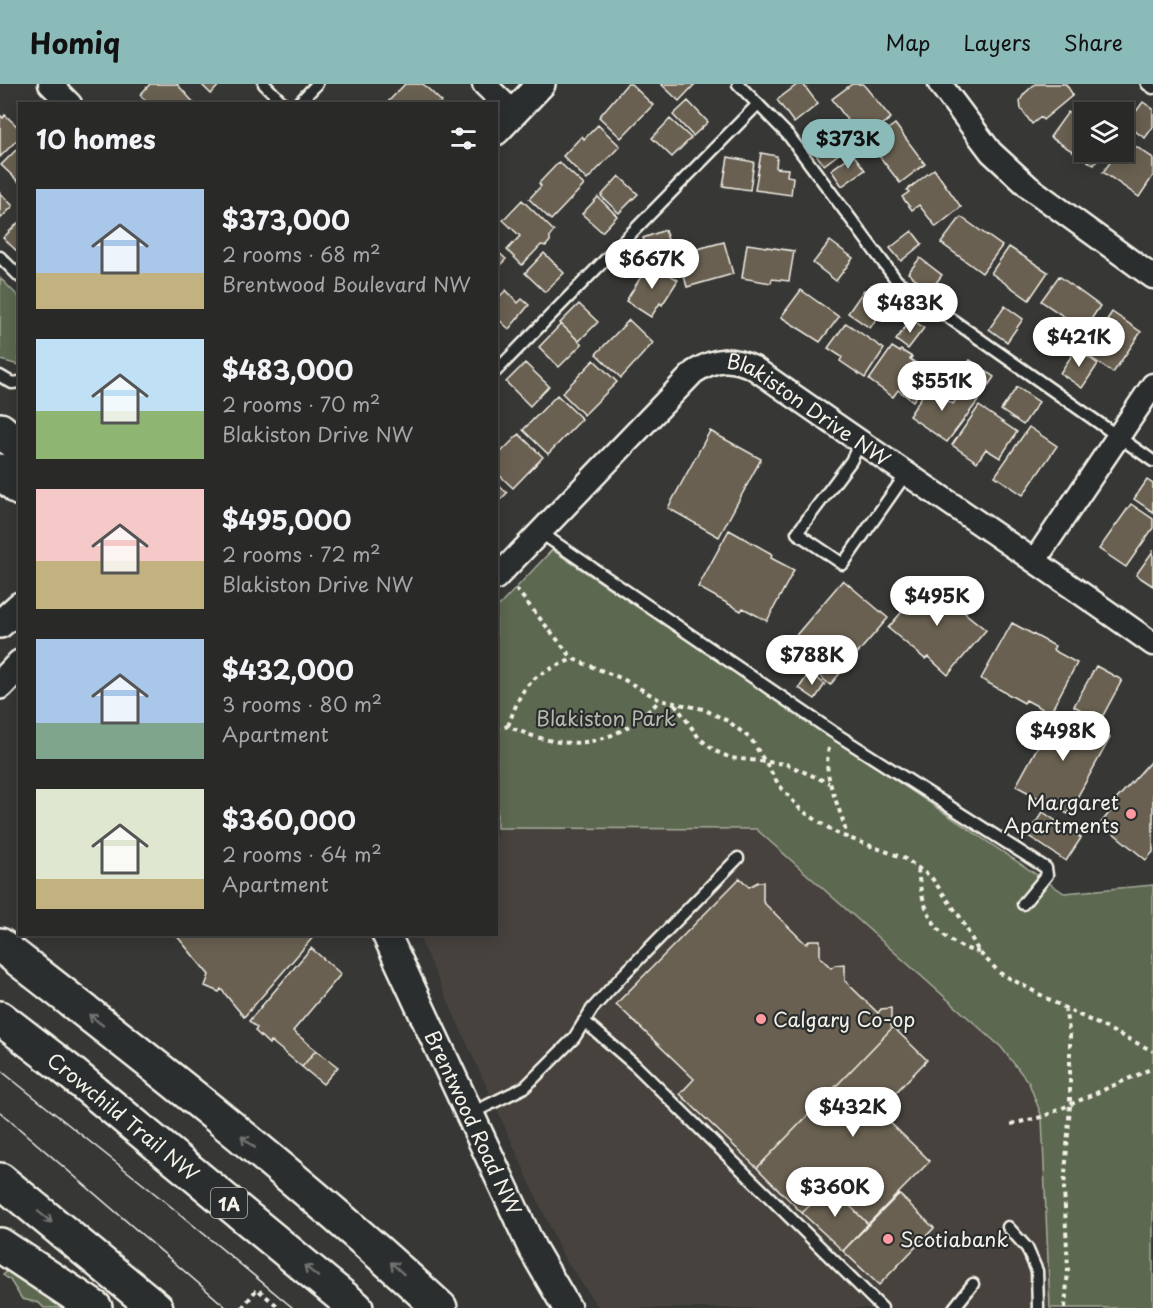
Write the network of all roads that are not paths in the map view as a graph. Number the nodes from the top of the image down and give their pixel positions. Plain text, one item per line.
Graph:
1 (50, 84) edge
2 (264, 84) edge
3 (317, 84) edge
4 (484, 84) edge
5 (541, 84) edge
6 (738, 84) edge
7 (1147, 84) edge
8 (950, 88) edge
9 (1153, 88) edge
10 (68, 102) edge
11 (282, 102) edge
12 (300, 102) edge
13 (494, 102) edge
14 (758, 104) junction
15 (498, 108) edge
16 (506, 122) edge
17 (0, 258) edge
18 (18, 275) edge
19 (1153, 277) edge
20 (498, 368) edge
21 (0, 376) edge
22 (18, 382) edge
23 (1153, 385) edge
24 (0, 430) edge
25 (1118, 436) junction
26 (860, 443) junction
27 (18, 445) edge
28 (1153, 461) edge
29 (0, 471) edge
30 (906, 474) junction
31 (18, 487) edge
32 (541, 533) junction
33 (1035, 560) junction
34 (499, 576) edge
35 (18, 608) edge
36 (0, 624) edge
37 (1153, 644) edge
38 (18, 666) edge
39 (0, 685) edge
40 (738, 858) dead end
41 (1023, 904) dead end
42 (387, 936) edge
43 (0, 945) edge
44 (0, 1018) edge
45 (584, 1021) junction
46 (470, 1114) junction
47 (0, 1180) edge
48 (1008, 1227) dead end
49 (0, 1245) edge
50 (973, 1284) dead end
51 (95, 1308) edge
52 (156, 1308) edge
53 (356, 1308) edge
54 (440, 1308) edge
55 (567, 1308) edge
56 (882, 1308) edge
57 (954, 1308) edge
58 (1038, 1308) edge

1 - 10 street
2 - 11 lane
3 - 12 lane
4 - 13 street
5 - 16 street
6 - 14 lane
7 - 9 lane
8 - 19 street
14 - 20 lane
14 - 25 lane
15 - 16 street
17 - 18 lane
21 - 22 lane
23 - 25 street
24 - 27 highway
25 - 28 lane
25 - 33 street
26 - 30 street, Blakiston Drive NW
26 - 30 lane
26 - 32 street, Blakiston Drive NW
29 - 31 highway
30 - 33 street, Blakiston Drive NW
32 - 34 street, Blakiston Drive NW
32 - 41 lane
33 - 37 street, Blakiston Drive NW
35 - 36 street
38 - 39 street
40 - 45 lane
42 - 46 street, Brentwood Road NW
54 -> 43 highway
53 -> 44 highway, Crowchild Trail NW / 1A
45 - 46 lane
45 - 56 lane
46 - 55 street, Brentwood Road NW
47 -> 52 highway
48 - 58 lane
49 - 51 highway
50 - 57 lane

